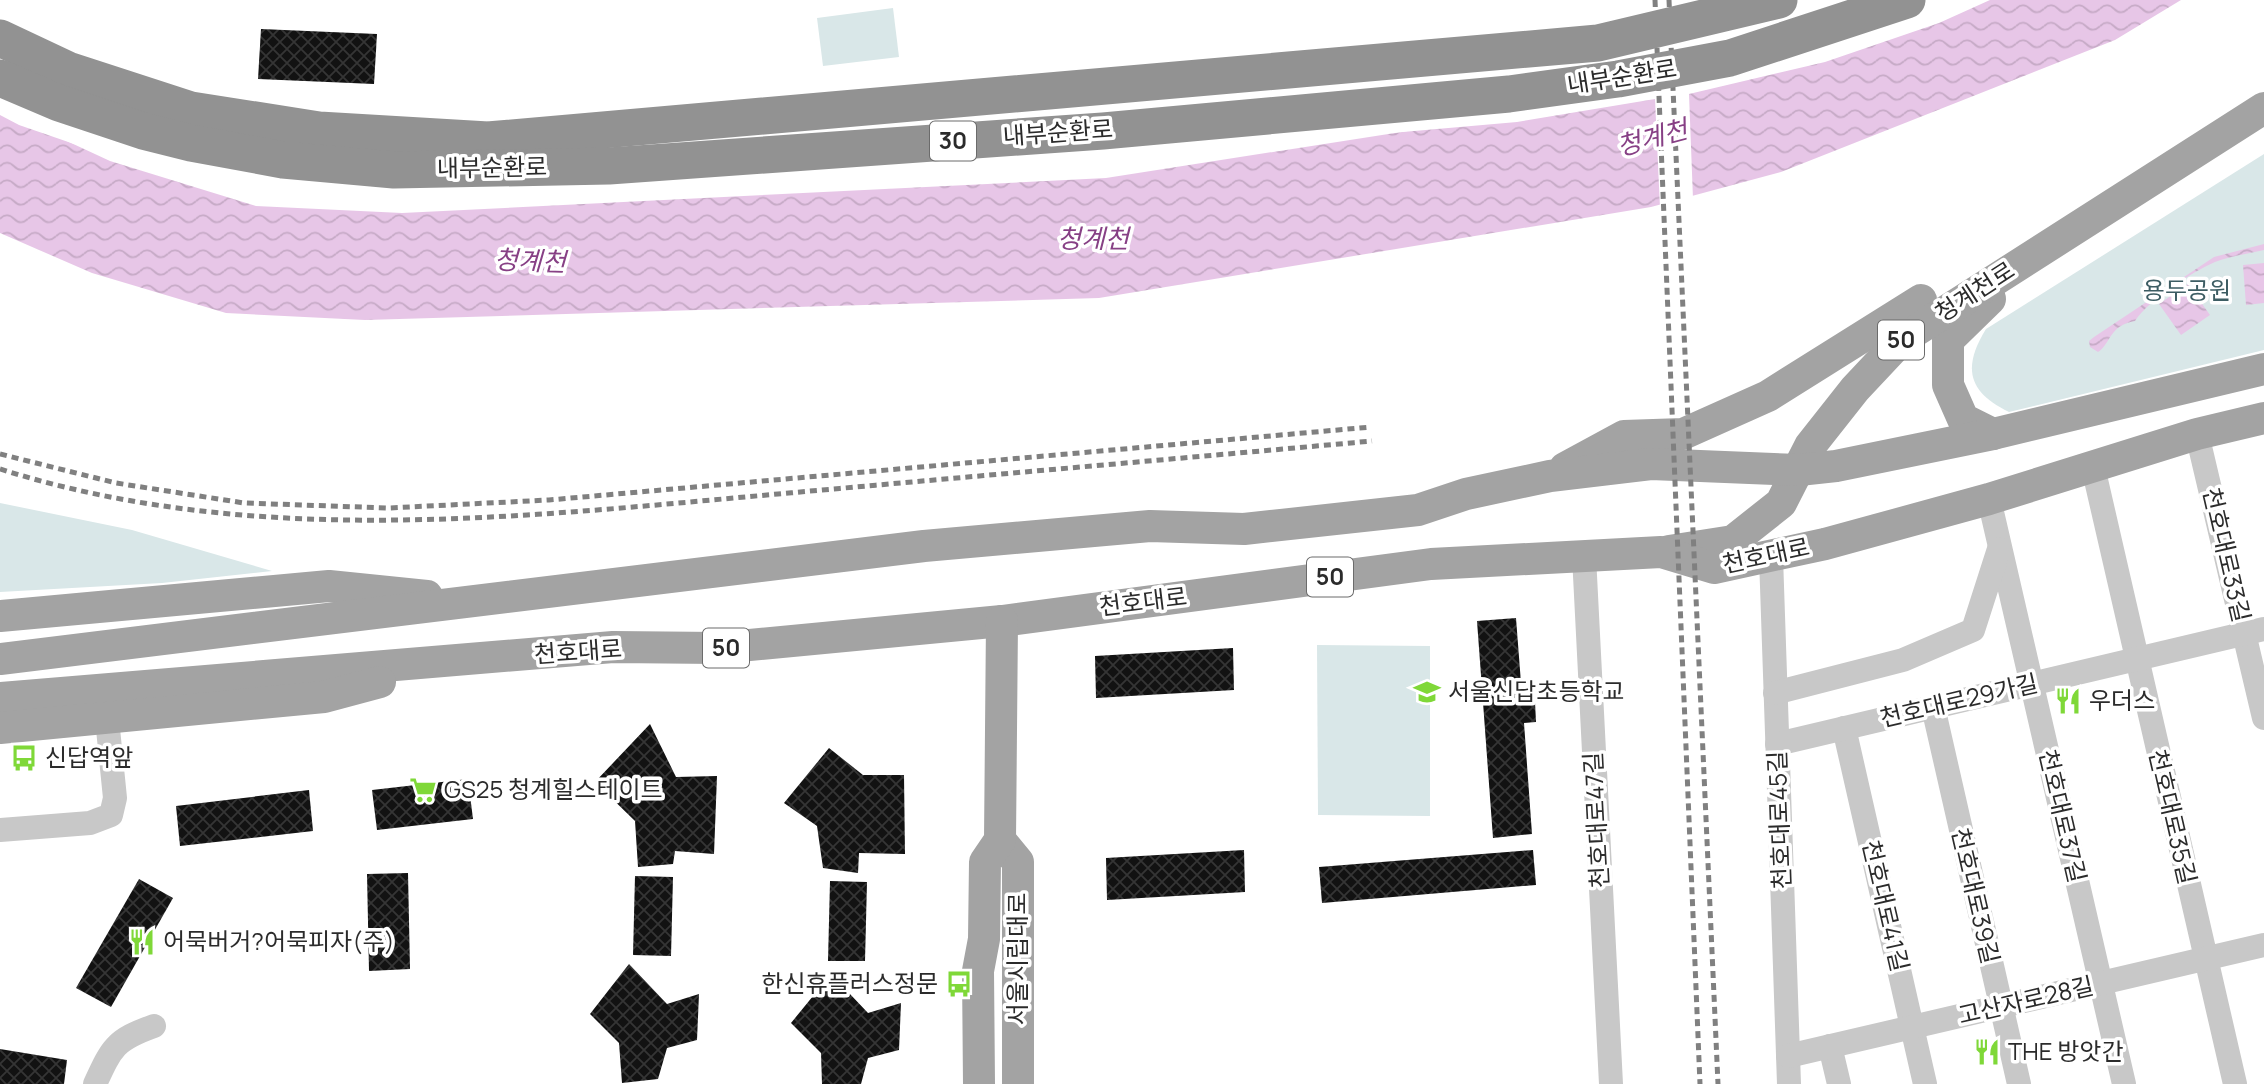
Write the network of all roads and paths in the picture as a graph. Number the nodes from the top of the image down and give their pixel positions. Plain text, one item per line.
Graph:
1 (1779, 0) edge
2 (1907, 0) edge
3 (0, 38) edge
4 (0, 78) edge
5 (2264, 108) edge
6 (2040, 250) junction
7 (2264, 369) edge
8 (2264, 418) edge
9 (1993, 434) junction
10 (2197, 434) junction
11 (2093, 467) junction
12 (1800, 470) junction
13 (1550, 476) junction
14 (1989, 499) junction
15 (1999, 549) junction
16 (1661, 552) junction
17 (1584, 556) junction
18 (1772, 556) junction
19 (484, 602) junction
20 (0, 616) edge
21 (1002, 621) junction
22 (2254, 631) edge
23 (0, 659) edge
24 (2135, 659) junction
25 (449, 663) junction
26 (2032, 684) junction
27 (1775, 693) junction
28 (0, 698) edge
29 (1933, 707) junction
30 (2264, 718) edge
31 (107, 719) junction
32 (0, 728) edge
33 (1844, 728) junction
34 (1777, 744) junction
35 (0, 830) edge
36 (1000, 840) junction
37 (2264, 945) edge
38 (2205, 960) junction
39 (2101, 984) junction
40 (2000, 1007) junction
41 (154, 1026) dead end
42 (1913, 1027) junction
43 (1830, 1046) junction
44 (1788, 1056) junction
45 (95, 1084) edge
46 (979, 1084) edge
47 (1018, 1084) edge
48 (1611, 1084) edge
49 (1789, 1084) edge
50 (1839, 1084) edge
51 (1925, 1084) edge
52 (2019, 1084) edge
53 (2124, 1084) edge
54 (2235, 1084) edge

1 - 3 highway, 내부순환로 / 30, bridge
2 - 4 highway, 내부순환로 / 30, bridge
5 - 6 main road, 청계천로 / 50
6 - 9 main road
6 - 12 main road, 청계천로 / 50
6 - 13 main road
7 - 9 main road
8 - 10 main road, 천호대로
9 - 12 main road
10 - 11 main road, 천호대로
10 - 22 street, 천호대로33길
11 - 14 main road, 천호대로
11 - 24 street, 천호대로35길
12 - 13 main road
12 - 16 main road, 청계천로
13 - 19 main road
14 - 15 street, 천호대로37길
14 - 18 main road, 천호대로
15 - 26 street, 천호대로37길
15 - 27 street, 천호대로37길
16 - 17 main road, 천호대로 / 50
16 - 18 main road, 천호대로
17 - 21 main road, 천호대로 / 50
17 - 48 street, 천호대로47길
18 - 27 street, 천호대로45길
19 - 20 main road
19 - 23 main road
21 - 25 main road, 천호대로 / 50
21 - 36 main road, 서울시립대로
22 - 24 street, 천호대로29가길
22 - 30 street, 천호대로33길
24 - 26 street, 천호대로29가길
24 - 38 street, 천호대로35길
25 - 28 main road, 천호대로 / 50
25 - 31 main road
26 - 29 street, 천호대로29가길
26 - 39 street, 천호대로37길
27 - 34 street, 천호대로45길
29 - 33 street, 천호대로29가길
29 - 40 street, 천호대로39길
31 - 32 main road
31 - 35 street
33 - 34 street, 천호대로29가길
33 - 42 street, 천호대로41길
34 - 44 street, 천호대로45길
36 - 46 main road, 서울시립대로
36 - 47 main road, 서울시립대로
37 - 38 street, 고산자로28길
38 - 39 street, 고산자로28길
38 - 54 street, 천호대로35길
39 - 40 street, 고산자로28길
39 - 53 street, 천호대로37길
40 - 42 street, 고산자로28길
40 - 52 street, 천호대로39길
41 - 45 street
42 - 43 street, 고산자로28길
42 - 51 street, 천호대로41길
43 - 44 street, 고산자로28길
43 - 50 street
44 - 49 street, 천호대로45길

